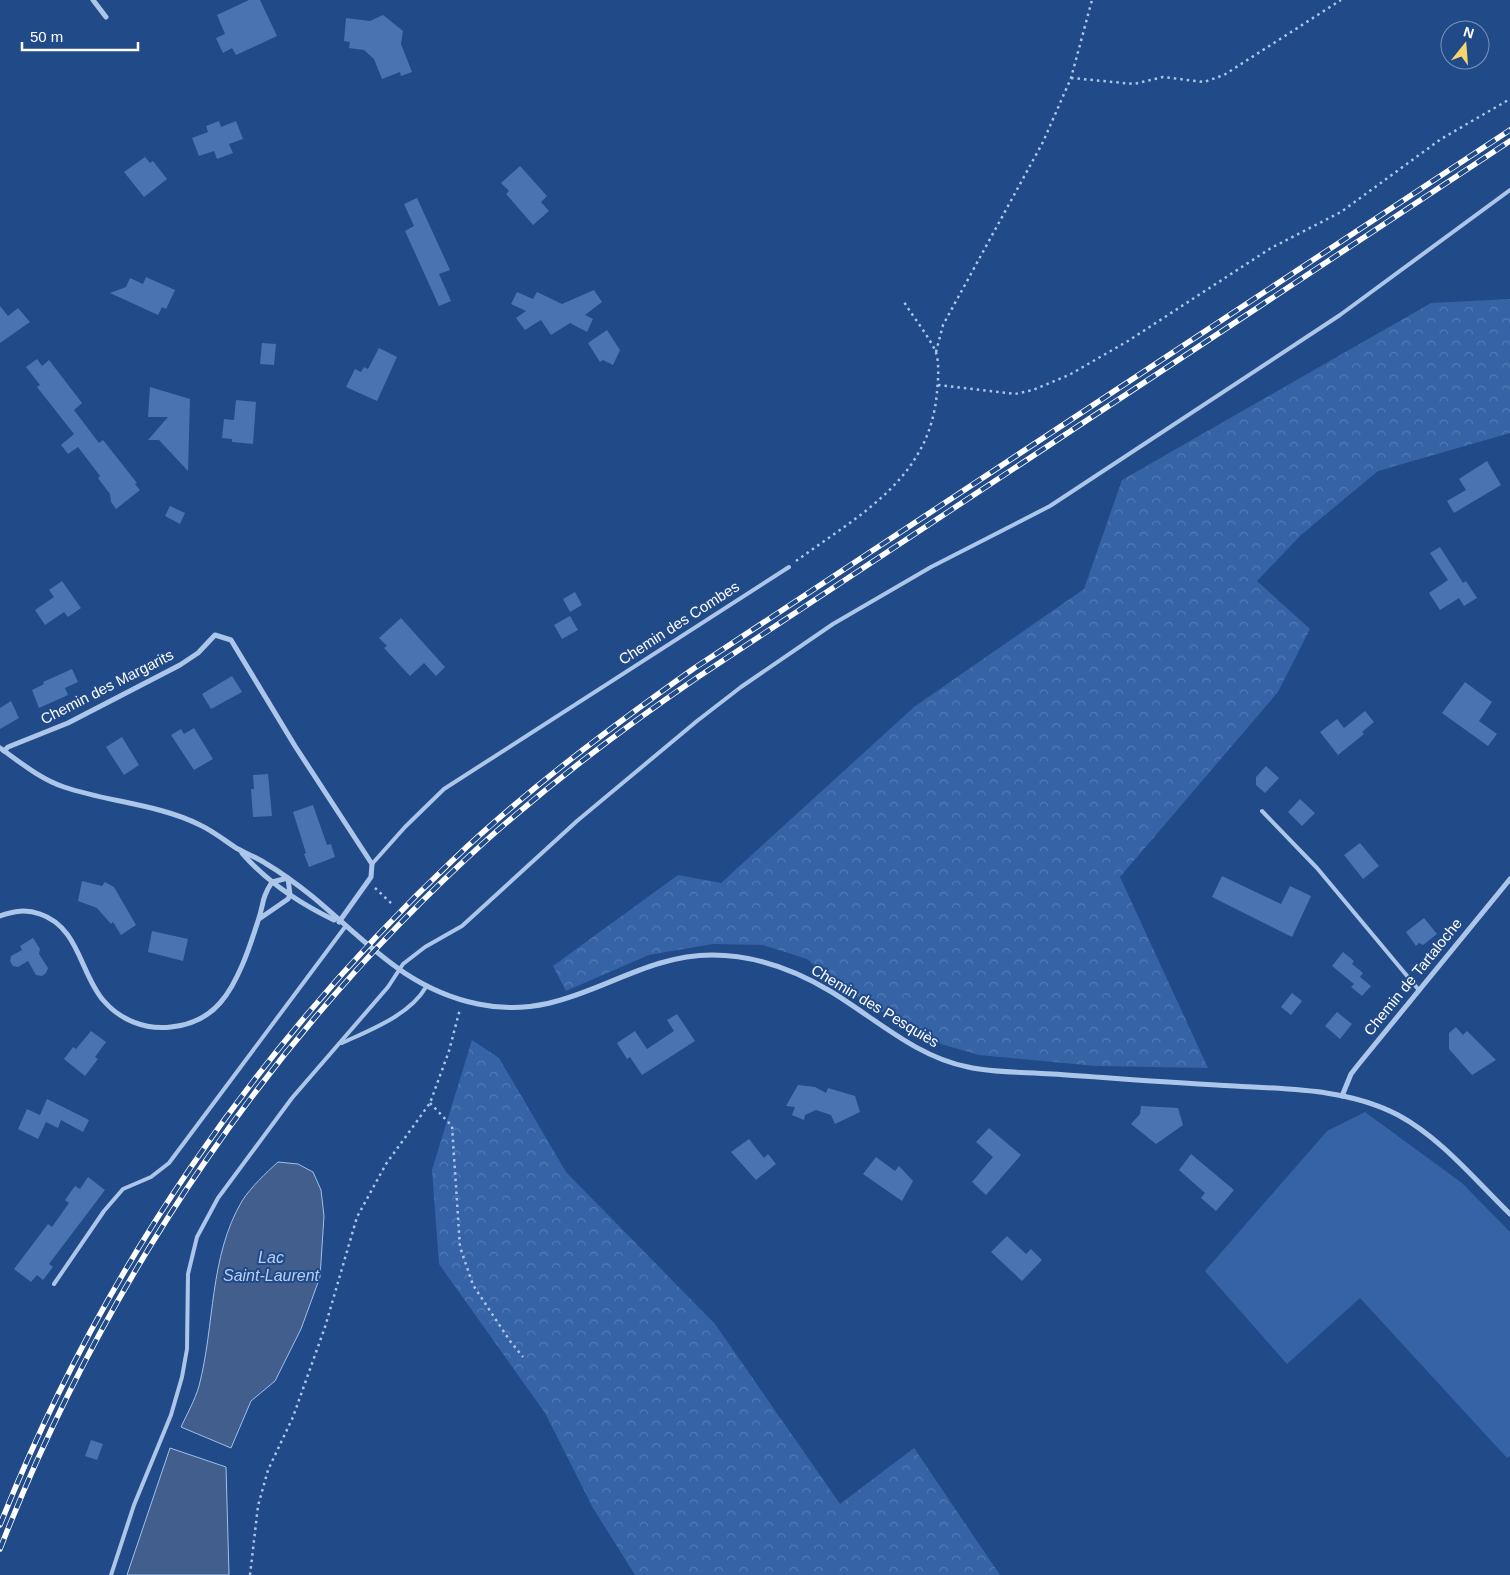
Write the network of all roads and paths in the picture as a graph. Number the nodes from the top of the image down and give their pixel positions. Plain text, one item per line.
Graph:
1 (93, 0) edge
2 (1092, 0) edge
3 (1341, 0) edge
4 (106, 18) dead end
5 (1071, 78) junction
6 (1510, 99) edge
7 (1510, 190) edge
8 (904, 302) dead end
9 (936, 352) junction
10 (938, 385) junction
11 (789, 567) joint
12 (2, 749) edge
13 (1262, 811) dead end
14 (240, 851) junction
15 (372, 864) junction
16 (288, 878) junction
17 (1510, 879) edge
18 (272, 882) junction
19 (290, 895) junction
20 (384, 896) dead end
21 (392, 904) dead end
22 (0, 916) edge
23 (259, 920) junction
24 (340, 922) junction
25 (345, 927) junction
26 (397, 970) junction
27 (426, 987) junction
28 (1418, 989) junction
29 (452, 1006) dead end
30 (340, 1044) junction
31 (1342, 1096) junction
32 (430, 1103) junction
33 (1510, 1214) edge
34 (54, 1284) dead end
35 (523, 1357) dead end
36 (111, 1575) edge
37 (250, 1575) edge

1 - 4 street
2 - 5 path
3 - 5 path
5 - 9 path
6 - 10 path
7 - 26 lane
8 - 9 path
9 - 10 path
10 - 11 path
11 - 15 lane, Chemin des Combes
12 - 14 street, Chemin des Pesquiès
12 - 15 street, Chemin des Margarits
13 - 28 lane
14 - 16 street, Chemin des Pesquiès
14 - 18 street, Chemin des Pesquiès
15 - 24 street, Chemin des Combes
16 - 18 street
16 - 19 street
16 - 24 street, Chemin des Pesquiès
17 - 28 street, Chemin de Tartaloche
18 - 19 street, Chemin des Pesquiès
18 - 23 street
19 - 23 street
19 - 24 street, Chemin des Pesquiès
20 - 21 path
22 - 23 street
24 - 25 street, Chemin des Pesquiès
25 - 26 street, Chemin des Pesquiès
25 - 34 lane
26 - 27 street, Chemin des Pesquiès
26 - 30 lane
27 - 30 lane
27 - 31 street, Chemin des Pesquiès
28 - 31 street, Chemin de Tartaloche
29 - 32 path
30 - 36 lane
31 - 33 street, Chemin des Pesquiès
32 - 35 path
32 - 37 path

